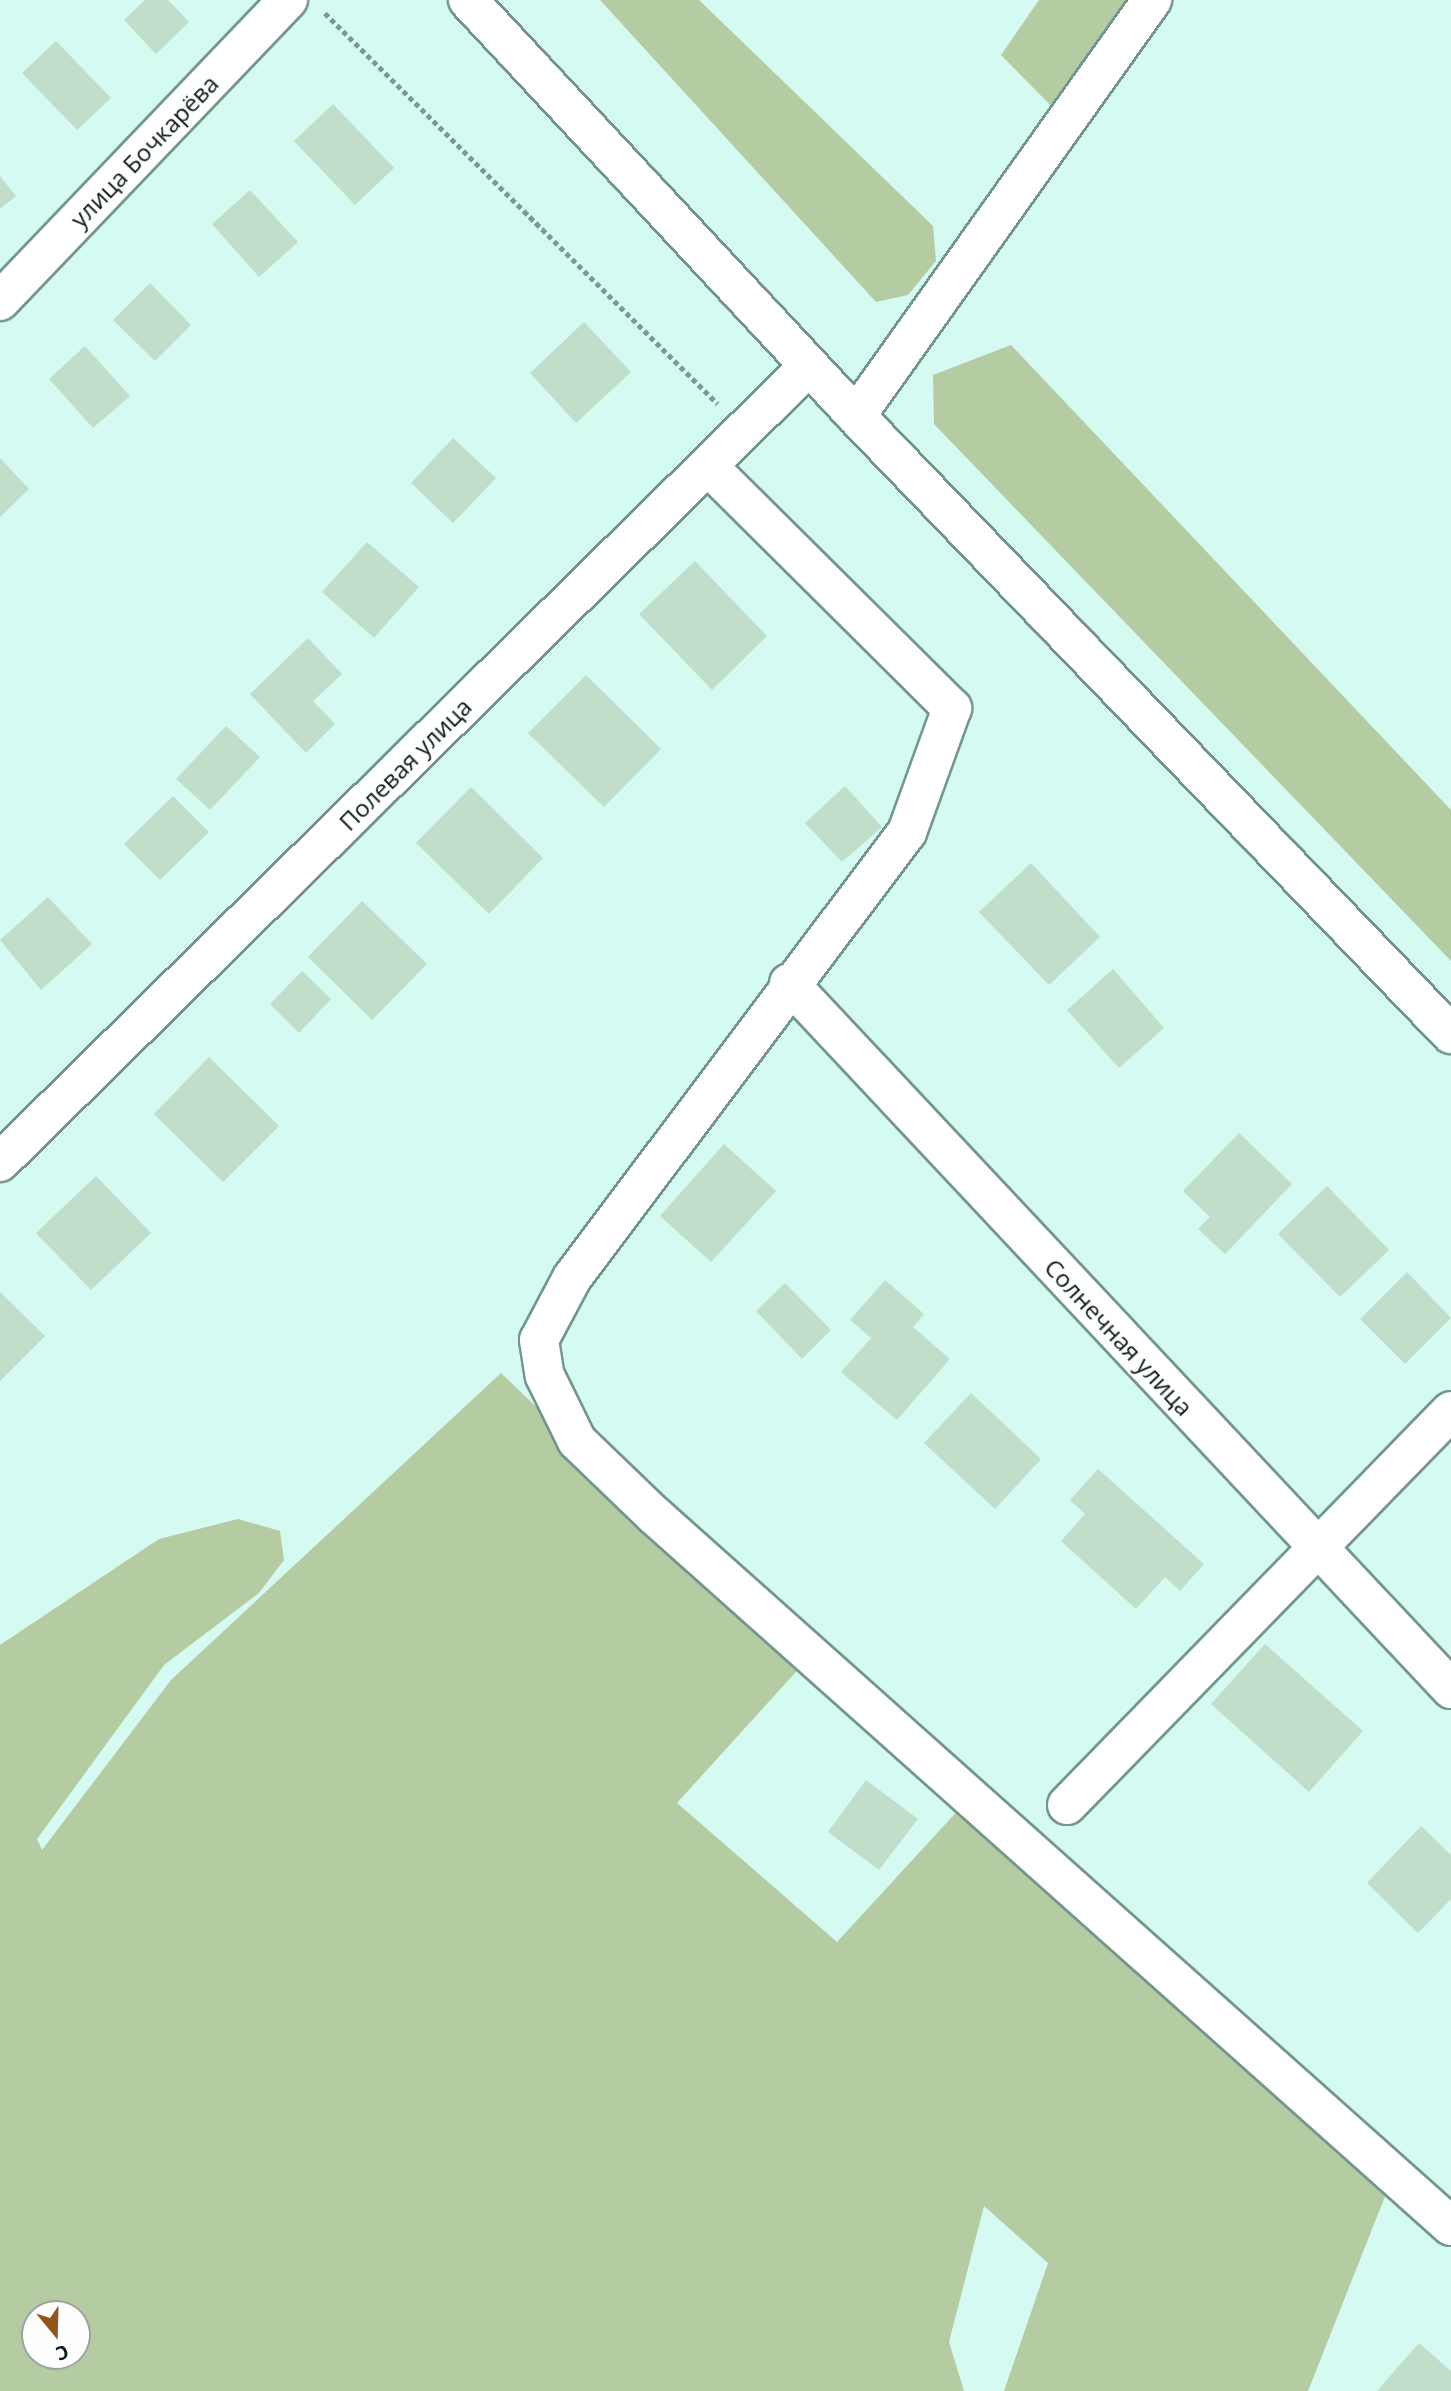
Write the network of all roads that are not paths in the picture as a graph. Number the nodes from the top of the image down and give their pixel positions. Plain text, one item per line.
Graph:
1 (468, 0) edge
2 (1152, 0) edge
3 (304, 4) edge
4 (0, 301) edge
5 (809, 366) junction
6 (856, 416) junction
7 (708, 466) junction
8 (789, 984) junction
9 (1451, 1034) edge
10 (0, 1162) edge
11 (1451, 1411) edge
12 (1318, 1549) junction
13 (1451, 1689) edge
14 (1067, 1805) dead end
15 (1451, 2226) edge

1 - 5 street
2 - 6 street
3 - 4 street, улица Бочкарёва
5 - 6 street
5 - 7 street, Полевая улица
6 - 9 street
7 - 8 street
7 - 10 street, Полевая улица
8 - 12 street, Солнечная улица
8 - 15 street
11 - 12 street
12 - 13 street, Солнечная улица
12 - 14 street

